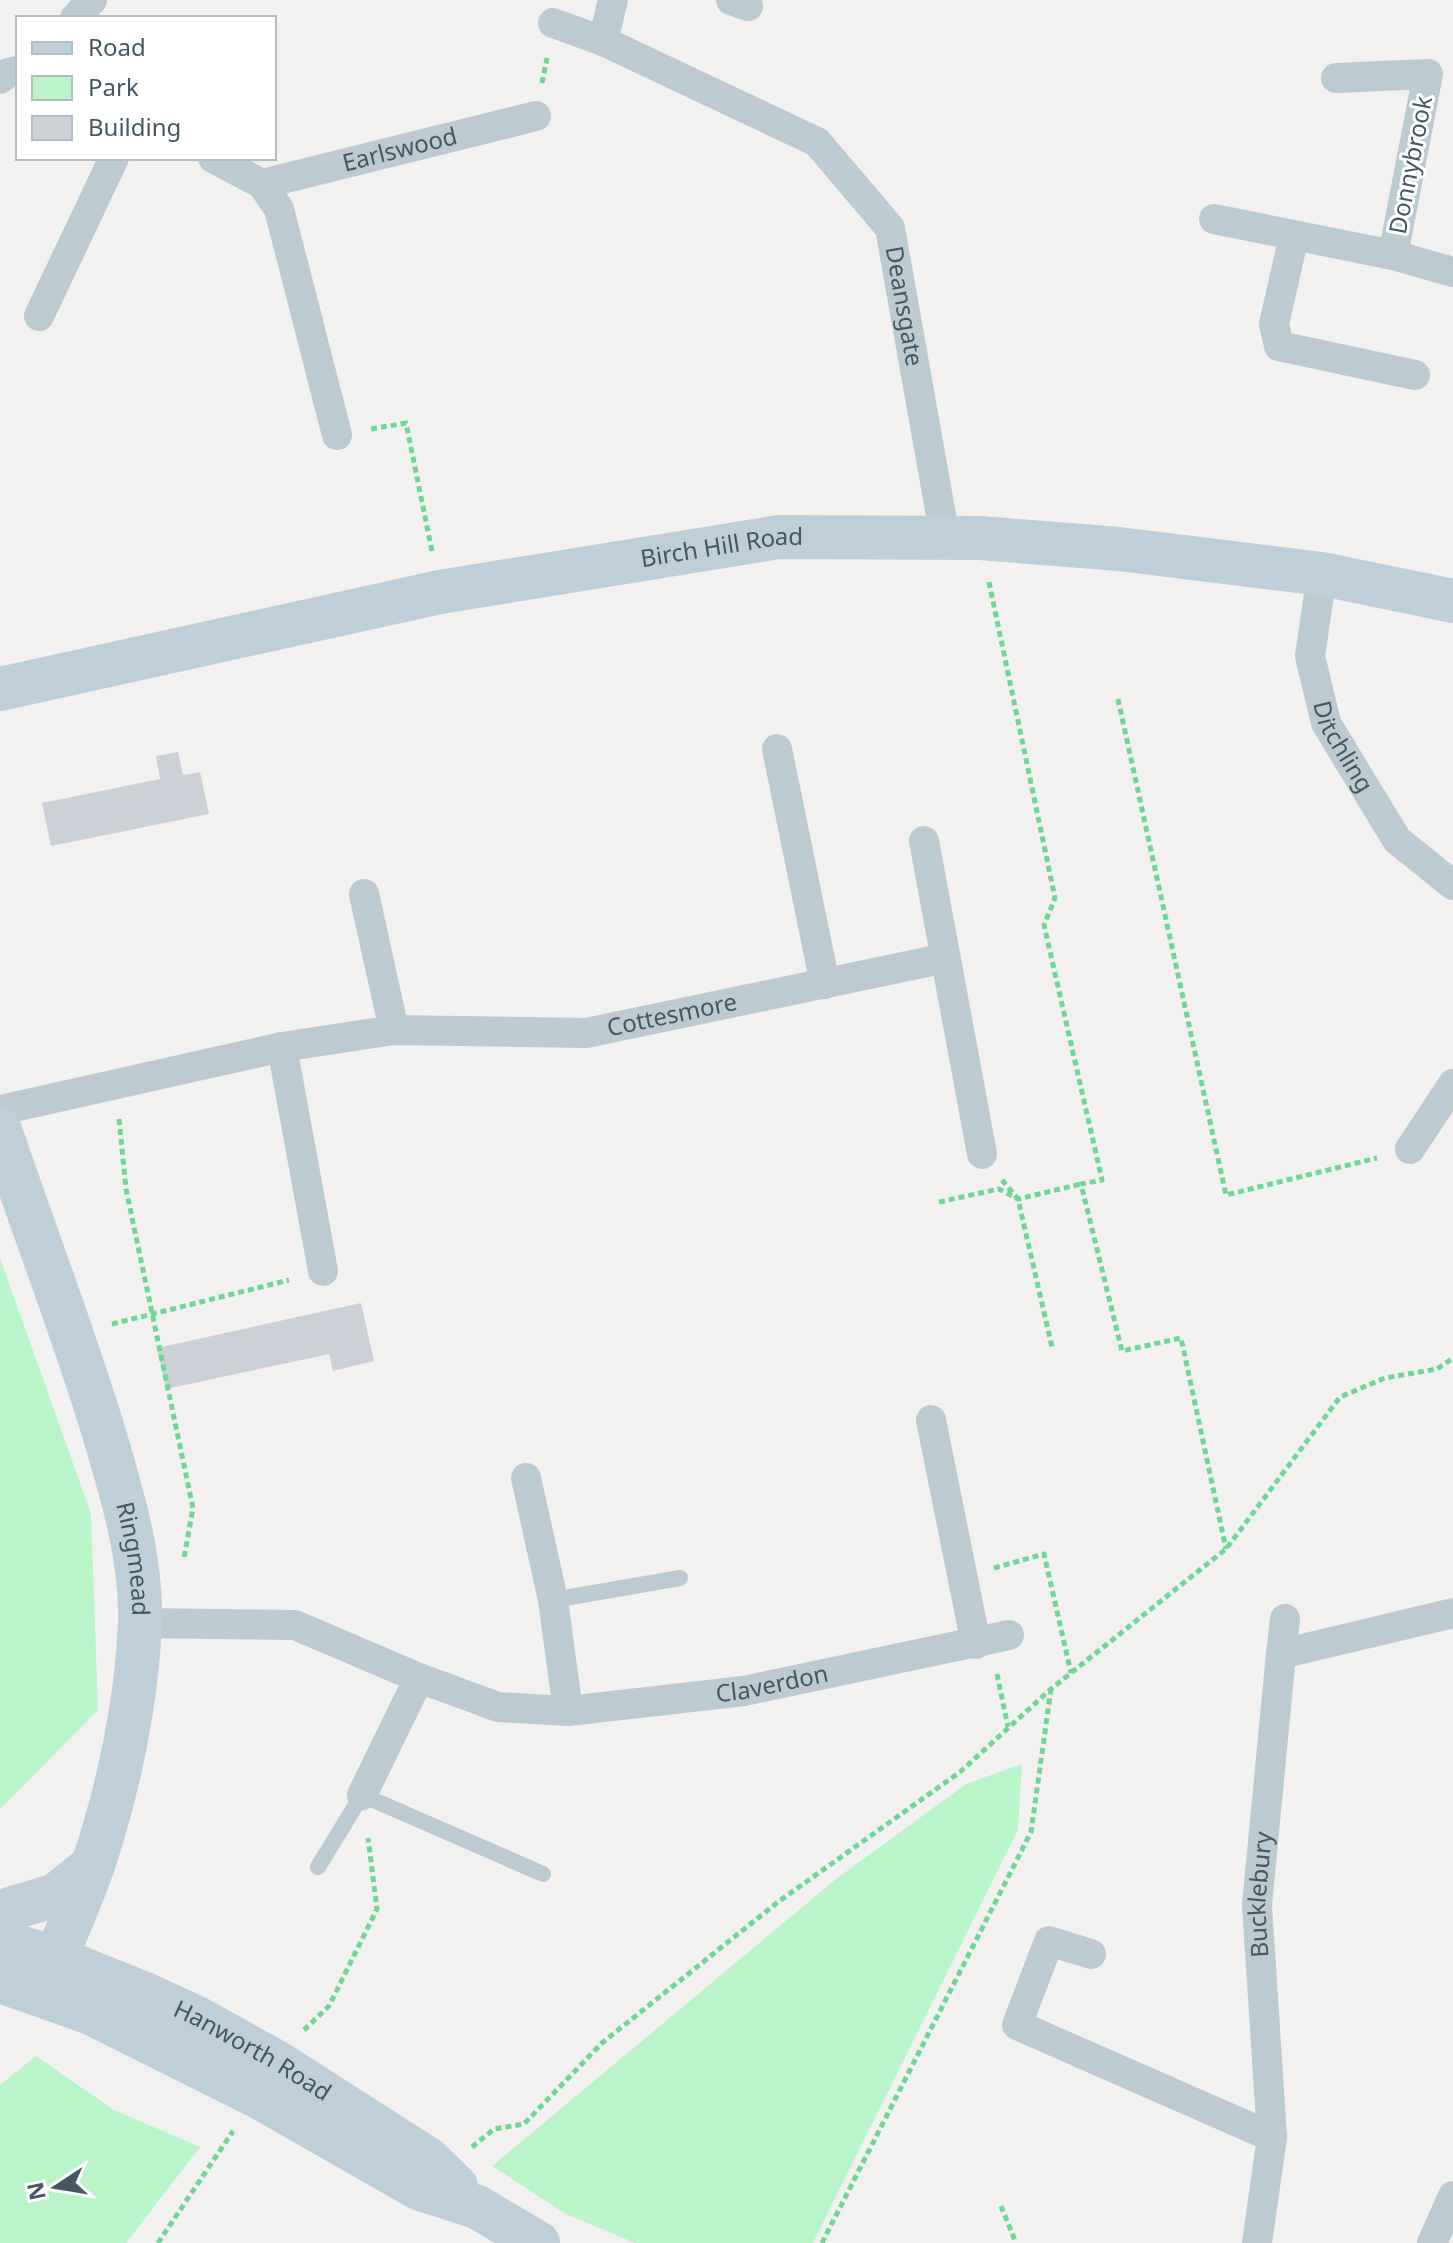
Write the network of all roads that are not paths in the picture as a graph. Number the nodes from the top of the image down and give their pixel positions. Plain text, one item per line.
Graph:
1 (92, 0) edge
2 (613, 0) edge
3 (77, 16) edge
4 (553, 23) road end
5 (603, 41) junction
6 (1441, 72) edge
7 (1336, 78) dead end
8 (536, 116) road end
9 (113, 160) edge
10 (217, 160) edge
11 (262, 184) junction
12 (1214, 219) dead end
13 (1294, 236) junction
14 (1393, 255) junction
15 (1453, 272) edge
16 (39, 316) dead end
17 (1415, 375) dead end
18 (337, 435) road end
19 (962, 538) junction
20 (1322, 574) junction
21 (1453, 601) edge
22 (0, 689) edge
23 (777, 749) dead end
24 (924, 841) dead end
25 (1453, 885) edge
26 (364, 894) dead end
27 (946, 958) junction
28 (825, 984) junction
29 (394, 1030) junction
30 (282, 1047) junction
31 (1453, 1084) edge
32 (0, 1110) edge
33 (0, 1130) edge
34 (1410, 1149) road end
35 (982, 1154) road end
36 (323, 1271) road end
37 (931, 1420) dead end
38 (526, 1478) dead end
39 (680, 1578) dead end
40 (553, 1600) junction
41 (1453, 1613) edge
42 (1285, 1619) dead end
43 (140, 1623) junction
44 (1281, 1654) junction
45 (419, 1678) junction
46 (568, 1711) junction
47 (362, 1795) junction
48 (93, 1865) junction
49 (318, 1867) dead end
50 (543, 1874) dead end
51 (0, 1912) edge
52 (0, 1941) edge
53 (1091, 1954) dead end
54 (48, 1977) junction
55 (0, 1981) edge
56 (1272, 2137) junction
57 (1453, 2196) edge
58 (538, 2243) edge
59 (1257, 2243) edge
60 (1432, 2243) edge

1 - 3 street
2 - 5 street
4 - 5 street, Deansgate
5 - 19 street, Deansgate
6 - 7 street, Donnybrook
6 - 14 street, Donnybrook
8 - 11 street, Earlswood
9 - 16 street
10 - 11 street
11 - 18 street
12 - 13 street, Donnybrook
13 - 14 street, Donnybrook
13 - 17 street
14 - 15 street, Donnybrook
19 - 20 street, Birch Hill Road
19 - 22 street, Birch Hill Road
20 - 21 street, Birch Hill Road
20 - 25 street, Ditchling
23 - 28 street
24 - 27 street
26 - 29 street
27 - 28 street, Cottesmore
27 - 35 street
28 - 29 street, Cottesmore
29 - 30 street, Cottesmore
30 - 32 street, Cottesmore
30 - 36 street
31 - 34 street
33 - 43 street, Ringmead
37 - 46 street, Claverdon
38 - 40 street
39 - 40 lane
40 - 46 street
41 - 44 street
42 - 44 street, Bucklebury
43 - 45 street, Claverdon
43 - 48 street, Ringmead
44 - 56 street, Bucklebury
45 - 46 street, Claverdon
45 - 47 street
47 - 49 lane
47 - 50 lane
48 - 51 street
48 - 54 street, Ringmead
52 - 54 street, Hanworth Road
53 - 56 street
54 - 55 street, Hanworth Road
54 - 58 street, Hanworth Road
56 - 59 street, Bucklebury
57 - 60 street

